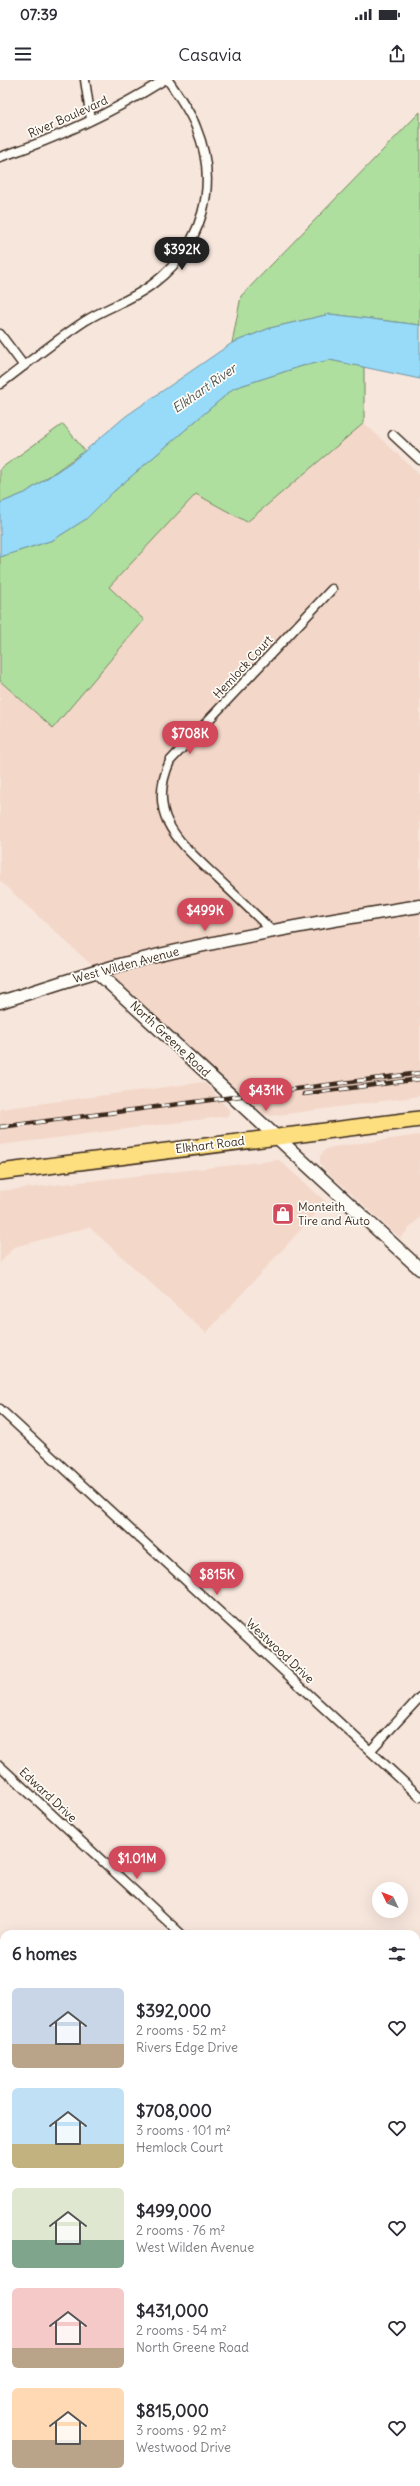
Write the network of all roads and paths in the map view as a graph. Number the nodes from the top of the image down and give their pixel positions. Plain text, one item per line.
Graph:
1 (86, 80) edge
2 (164, 80) edge
3 (168, 80) edge
4 (91, 120) junction
5 (0, 157) edge
6 (0, 334) edge
7 (24, 366) junction
8 (0, 384) edge
9 (393, 435) dead end
10 (420, 460) edge
11 (332, 589) dead end
12 (420, 906) edge
13 (272, 931) junction
14 (97, 972) junction
15 (0, 1002) edge
16 (420, 1119) edge
17 (275, 1137) junction
18 (0, 1172) edge
19 (420, 1269) edge
20 (0, 1409) edge
21 (420, 1697) edge
22 (370, 1751) junction
23 (0, 1766) edge
24 (420, 1797) edge
25 (176, 1930) edge

1 - 4 street
2 - 4 street, River Boulevard
3 - 7 street
4 - 5 street, River Boulevard
6 - 7 street
7 - 8 street
9 - 10 street
11 - 13 street, Hemlock Court
12 - 13 street, West Wilden Avenue
13 - 14 street, West Wilden Avenue
14 - 15 street, West Wilden Avenue
14 - 17 street, North Greene Road
16 - 17 highway, Elkhart Road
17 - 18 highway, Elkhart Road
17 - 19 street, North Greene Road
20 - 22 street, Westwood Drive
21 - 22 street
22 - 24 street, Westwood Drive
23 - 25 street, Edward Drive

